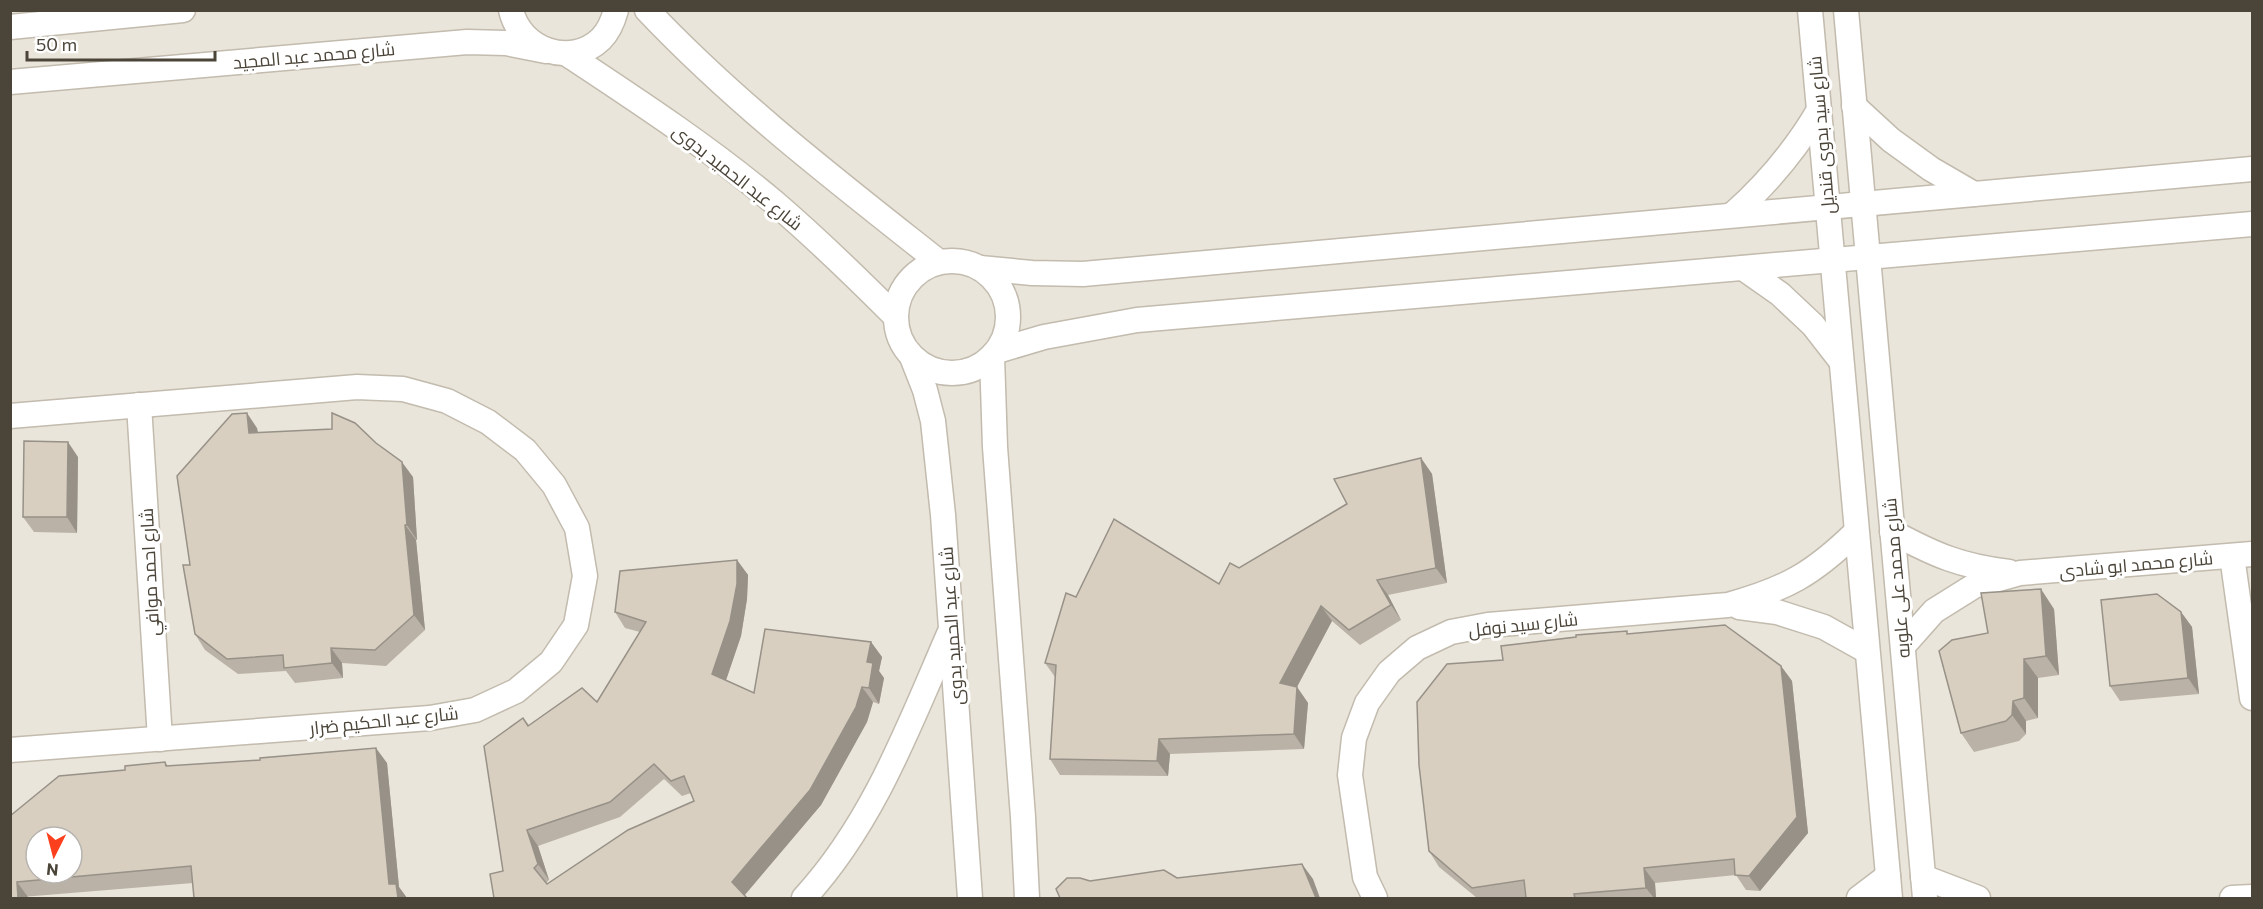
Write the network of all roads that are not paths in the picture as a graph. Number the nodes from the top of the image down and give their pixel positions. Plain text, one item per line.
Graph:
1 (183, 10) edge
2 (511, 10) edge
3 (616, 10) edge
4 (647, 10) edge
5 (1810, 10) edge
6 (1846, 10) edge
7 (10, 27) edge
8 (557, 52) junction
9 (10, 82) edge
10 (1854, 106) junction
11 (1819, 110) junction
12 (2253, 169) edge
13 (1974, 194) junction
14 (1863, 204) junction
15 (1827, 207) junction
16 (1732, 215) junction
17 (2253, 224) edge
18 (1868, 257) junction
19 (1832, 260) junction
20 (939, 262) junction
21 (980, 268) junction
22 (1743, 268) junction
23 (895, 316) junction
24 (994, 353) junction
25 (912, 357) junction
26 (1841, 361) junction
27 (139, 405) junction
28 (10, 416) edge
29 (1892, 531) junction
30 (1856, 532) junction
31 (2242, 555) edge
32 (2020, 573) junction
33 (1728, 605) junction
34 (951, 629) junction
35 (1902, 646) junction
36 (1867, 651) junction
37 (2253, 698) edge
38 (159, 739) junction
39 (10, 750) edge
40 (1889, 887) edge
41 (1924, 888) edge
42 (2253, 897) edge
43 (804, 898) edge
44 (970, 898) edge
45 (1027, 898) edge
46 (1375, 898) edge
47 (1859, 898) edge
48 (1978, 898) edge
49 (2232, 898) edge

1 - 7 street
2 - 8 street, شارع عبد الحميد بدوى
3 - 8 street
4 - 20 street
5 - 11 street, شارع سيد بدوى قنديل
6 - 10 street, شارع سيد بدوى قنديل
8 - 9 street, شارع محمد عبد المجيد
8 - 23 street, شارع عبد الحميد بدوى
10 - 13 street
10 - 14 street, شارع سيد بدوى قنديل
11 - 15 street, شارع سيد بدوى قنديل
11 - 16 street
12 - 13 street
13 - 14 street
14 - 15 street
14 - 18 street, شارع سيد بدوى قنديل
15 - 16 street
15 - 19 street, شارع سيد بدوى قنديل
16 - 21 street
17 - 18 street
18 - 19 street
18 - 29 street, شارع محمد على علوبه
19 - 22 street
19 - 26 street, شارع محمد على علوبه
20 - 21 street
20 - 23 street
21 - 24 street
22 - 24 street
22 - 26 street
23 - 25 street
24 - 25 street
24 - 45 street
25 - 34 street, شارع عبد الحميد بدوى
26 - 30 street, شارع محمد على علوبه
27 - 28 street, شارع عبد الحكيم ضرار
27 - 38 street, شارع احمد موافي
27 - 38 street, شارع عبد الحكيم ضرار
29 - 32 street, شارع محمد ابو شادى
29 - 35 street, شارع محمد على علوبه
30 - 33 street, شارع سيد نوفل
30 - 36 street, شارع محمد على علوبه
31 - 32 street, شارع محمد ابو شادى
31 - 37 street
32 - 35 street, شارع محمد ابو شادى
33 - 36 street, شارع سيد نوفل
33 - 46 street, شارع سيد نوفل
34 - 43 street
34 - 44 street, شارع عبد الحميد بدوى
35 - 41 street, شارع محمد على علوبه
36 - 40 street, شارع محمد على علوبه
38 - 39 street, شارع عبد الحكيم ضرار
40 - 47 street
41 - 48 street
42 - 49 street

